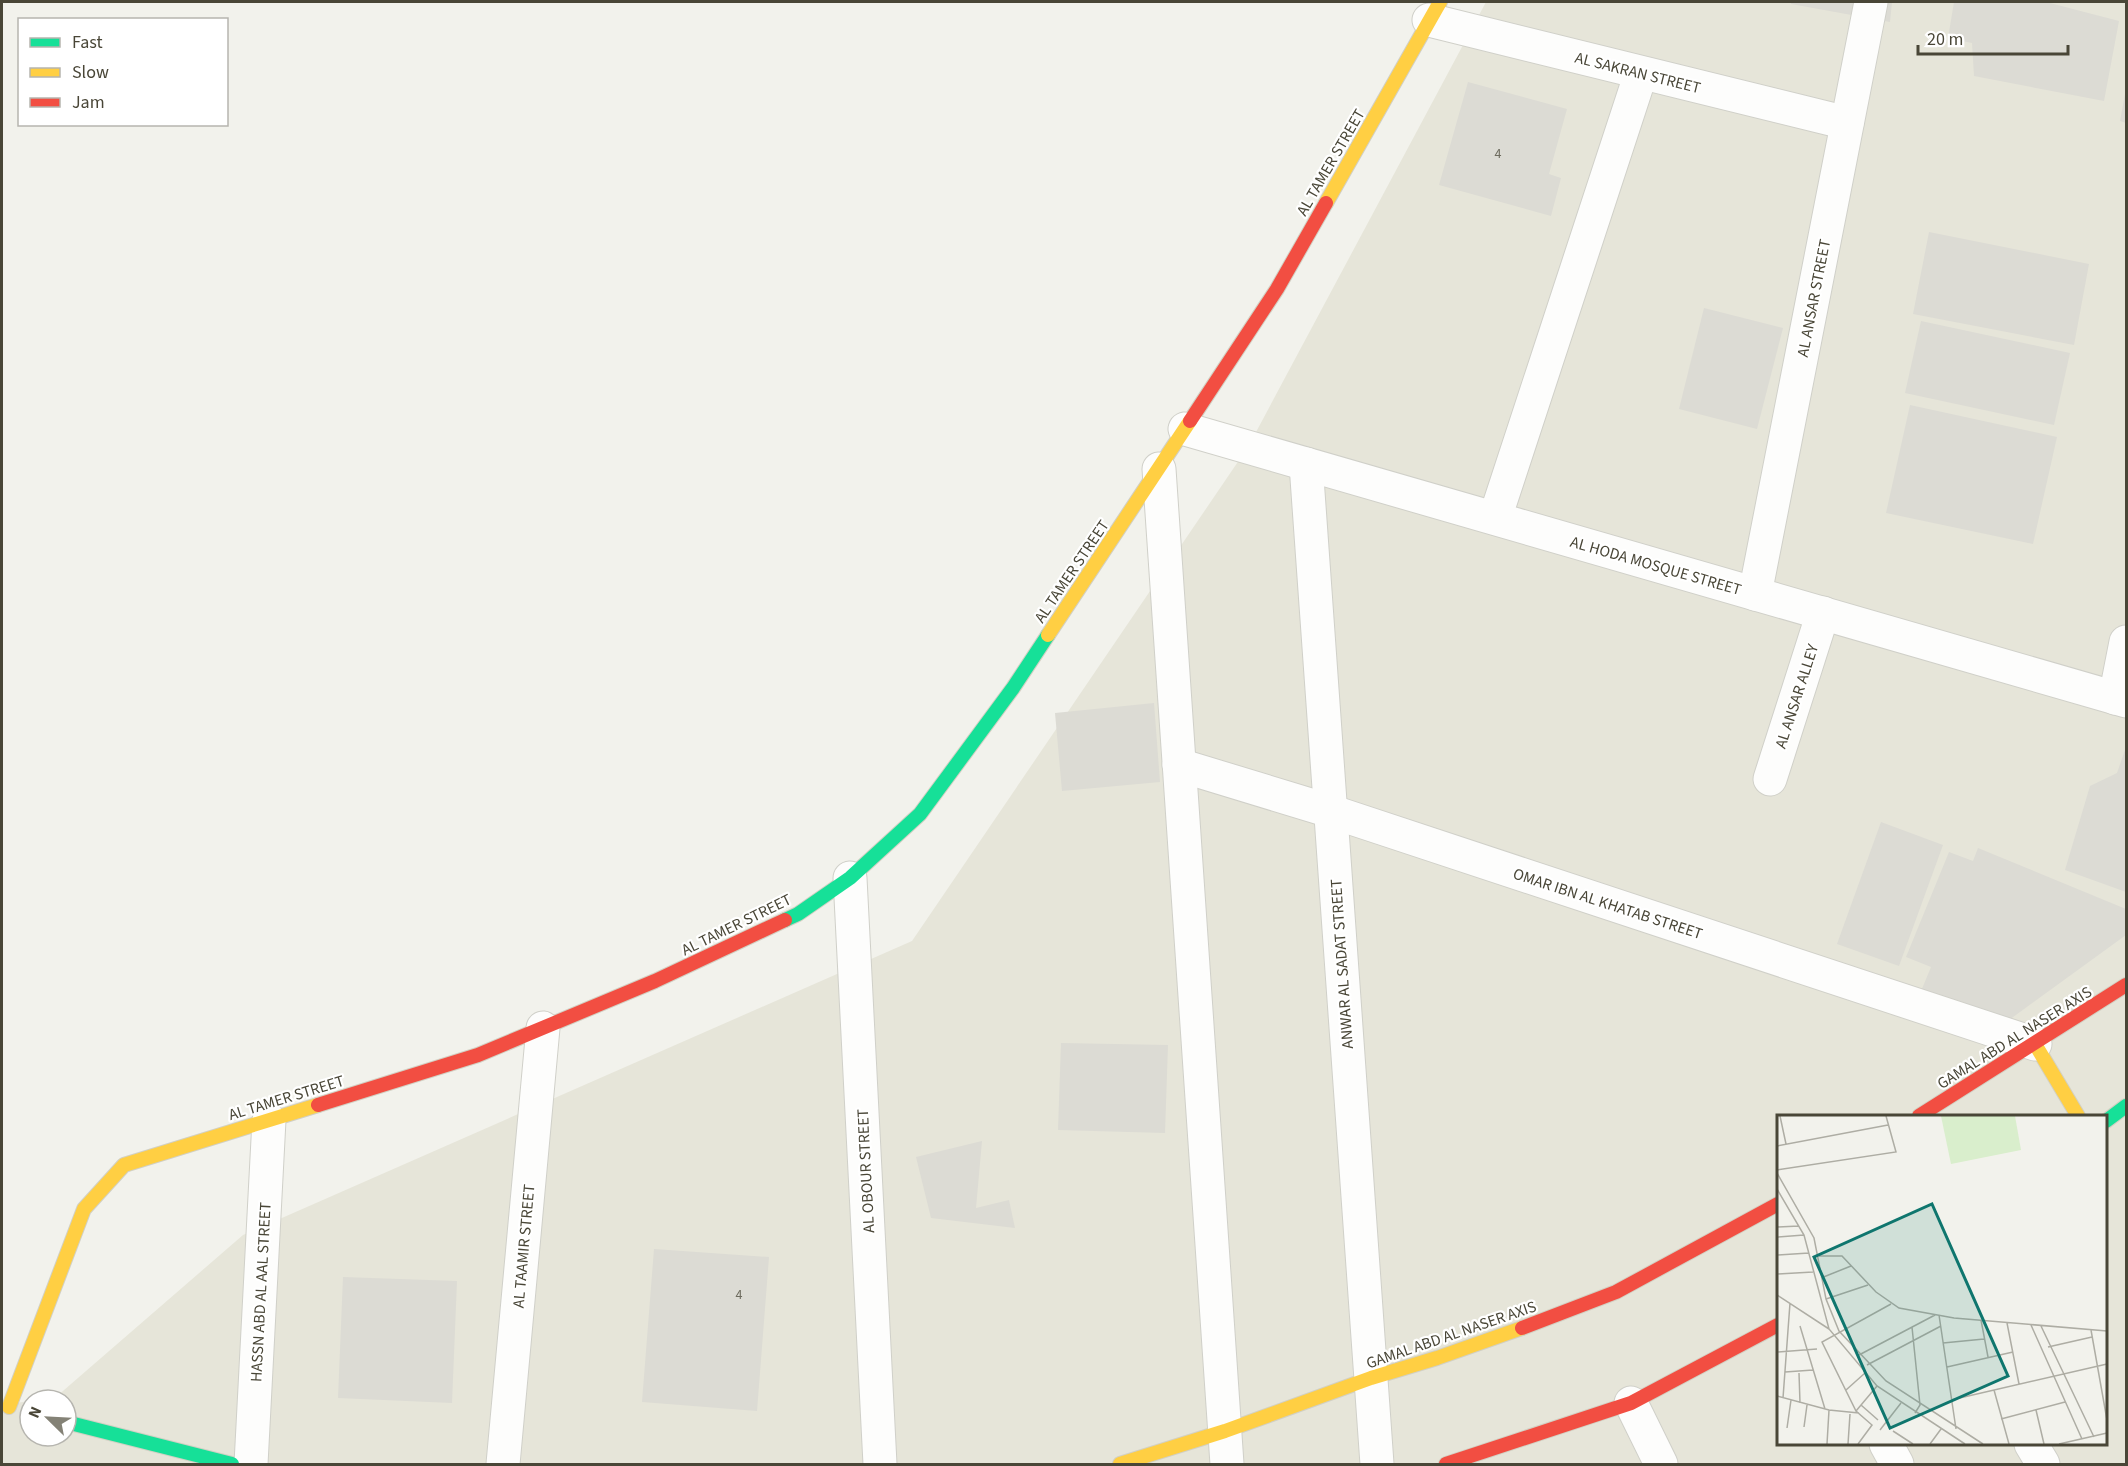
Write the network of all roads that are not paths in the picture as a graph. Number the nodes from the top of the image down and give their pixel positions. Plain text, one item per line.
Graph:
1 (1870, 2) edge
2 (1435, 11) edge
3 (1641, 73) junction
4 (1847, 123) junction
5 (1185, 429) junction
6 (1306, 464) junction
7 (1159, 469) junction
8 (1494, 518) junction
9 (1755, 594) junction
10 (1823, 613) junction
11 (2127, 642) edge
12 (2121, 700) edge
13 (1179, 765) junction
14 (1770, 779) dead end
15 (1330, 811) junction
16 (850, 878) junction
17 (2127, 985) edge
18 (543, 1028) junction
19 (2035, 1044) junction
20 (2127, 1106) edge
21 (1921, 1115) edge
22 (2077, 1115) edge
23 (269, 1120) junction
24 (2107, 1120) edge
25 (1777, 1205) edge
26 (1777, 1326) edge
27 (1371, 1378) junction
28 (1631, 1404) junction
29 (10, 1407) edge
30 (78, 1425) edge
31 (1225, 1431) junction
32 (1887, 1445) edge
33 (2032, 1445) edge
34 (232, 1464) edge
35 (250, 1464) edge
36 (503, 1464) edge
37 (880, 1464) edge
38 (1120, 1464) edge
39 (1227, 1464) edge
40 (1377, 1464) edge
41 (1446, 1464) edge
42 (1661, 1464) edge
43 (1897, 1464) edge
44 (2043, 1464) edge

1 - 4 street, AL ANSAR STREET
2 - 3 street, AL SAKRAN STREET
2 - 5 street, AL TAMER STREET
3 - 4 street, AL SAKRAN STREET
3 - 8 street
4 - 9 street, AL ANSAR STREET
5 - 6 street, AL HODA MOSQUE STREET
5 - 7 street, AL TAMER STREET
6 - 8 street, AL HODA MOSQUE STREET
6 - 15 street, ANWAR AL SADAT STREET
7 - 13 street
7 - 16 street, AL TAMER STREET
8 - 9 street, AL HODA MOSQUE STREET
9 - 10 street, AL HODA MOSQUE STREET
10 - 12 street, AL HODA MOSQUE STREET
10 - 14 street, AL ANSAR ALLEY
11 - 12 street
13 - 15 street, OMAR IBN AL KHATAB STREET
13 - 31 street
15 - 19 street, OMAR IBN AL KHATAB STREET
15 - 27 street, ANWAR AL SADAT STREET
16 - 18 street, AL TAMER STREET
16 - 37 street, AL OBOUR STREET
17 - 19 street, GAMAL ABD AL NASER AXIS
18 - 23 street, AL TAMER STREET
18 - 36 street, AL TAAMIR STREET
19 - 21 street, GAMAL ABD AL NASER AXIS
19 - 22 street
20 - 24 street
23 - 29 street, AL TAMER STREET
23 - 35 street, HASSN ABD AL AAL STREET
25 - 27 street, GAMAL ABD AL NASER AXIS
26 - 28 street
27 - 31 street, GAMAL ABD AL NASER AXIS
27 - 40 street, ANWAR AL SADAT STREET
28 - 41 street
28 - 42 street
30 - 34 street
31 - 38 street, GAMAL ABD AL NASER AXIS
31 - 39 street
32 - 43 street
33 - 44 street

